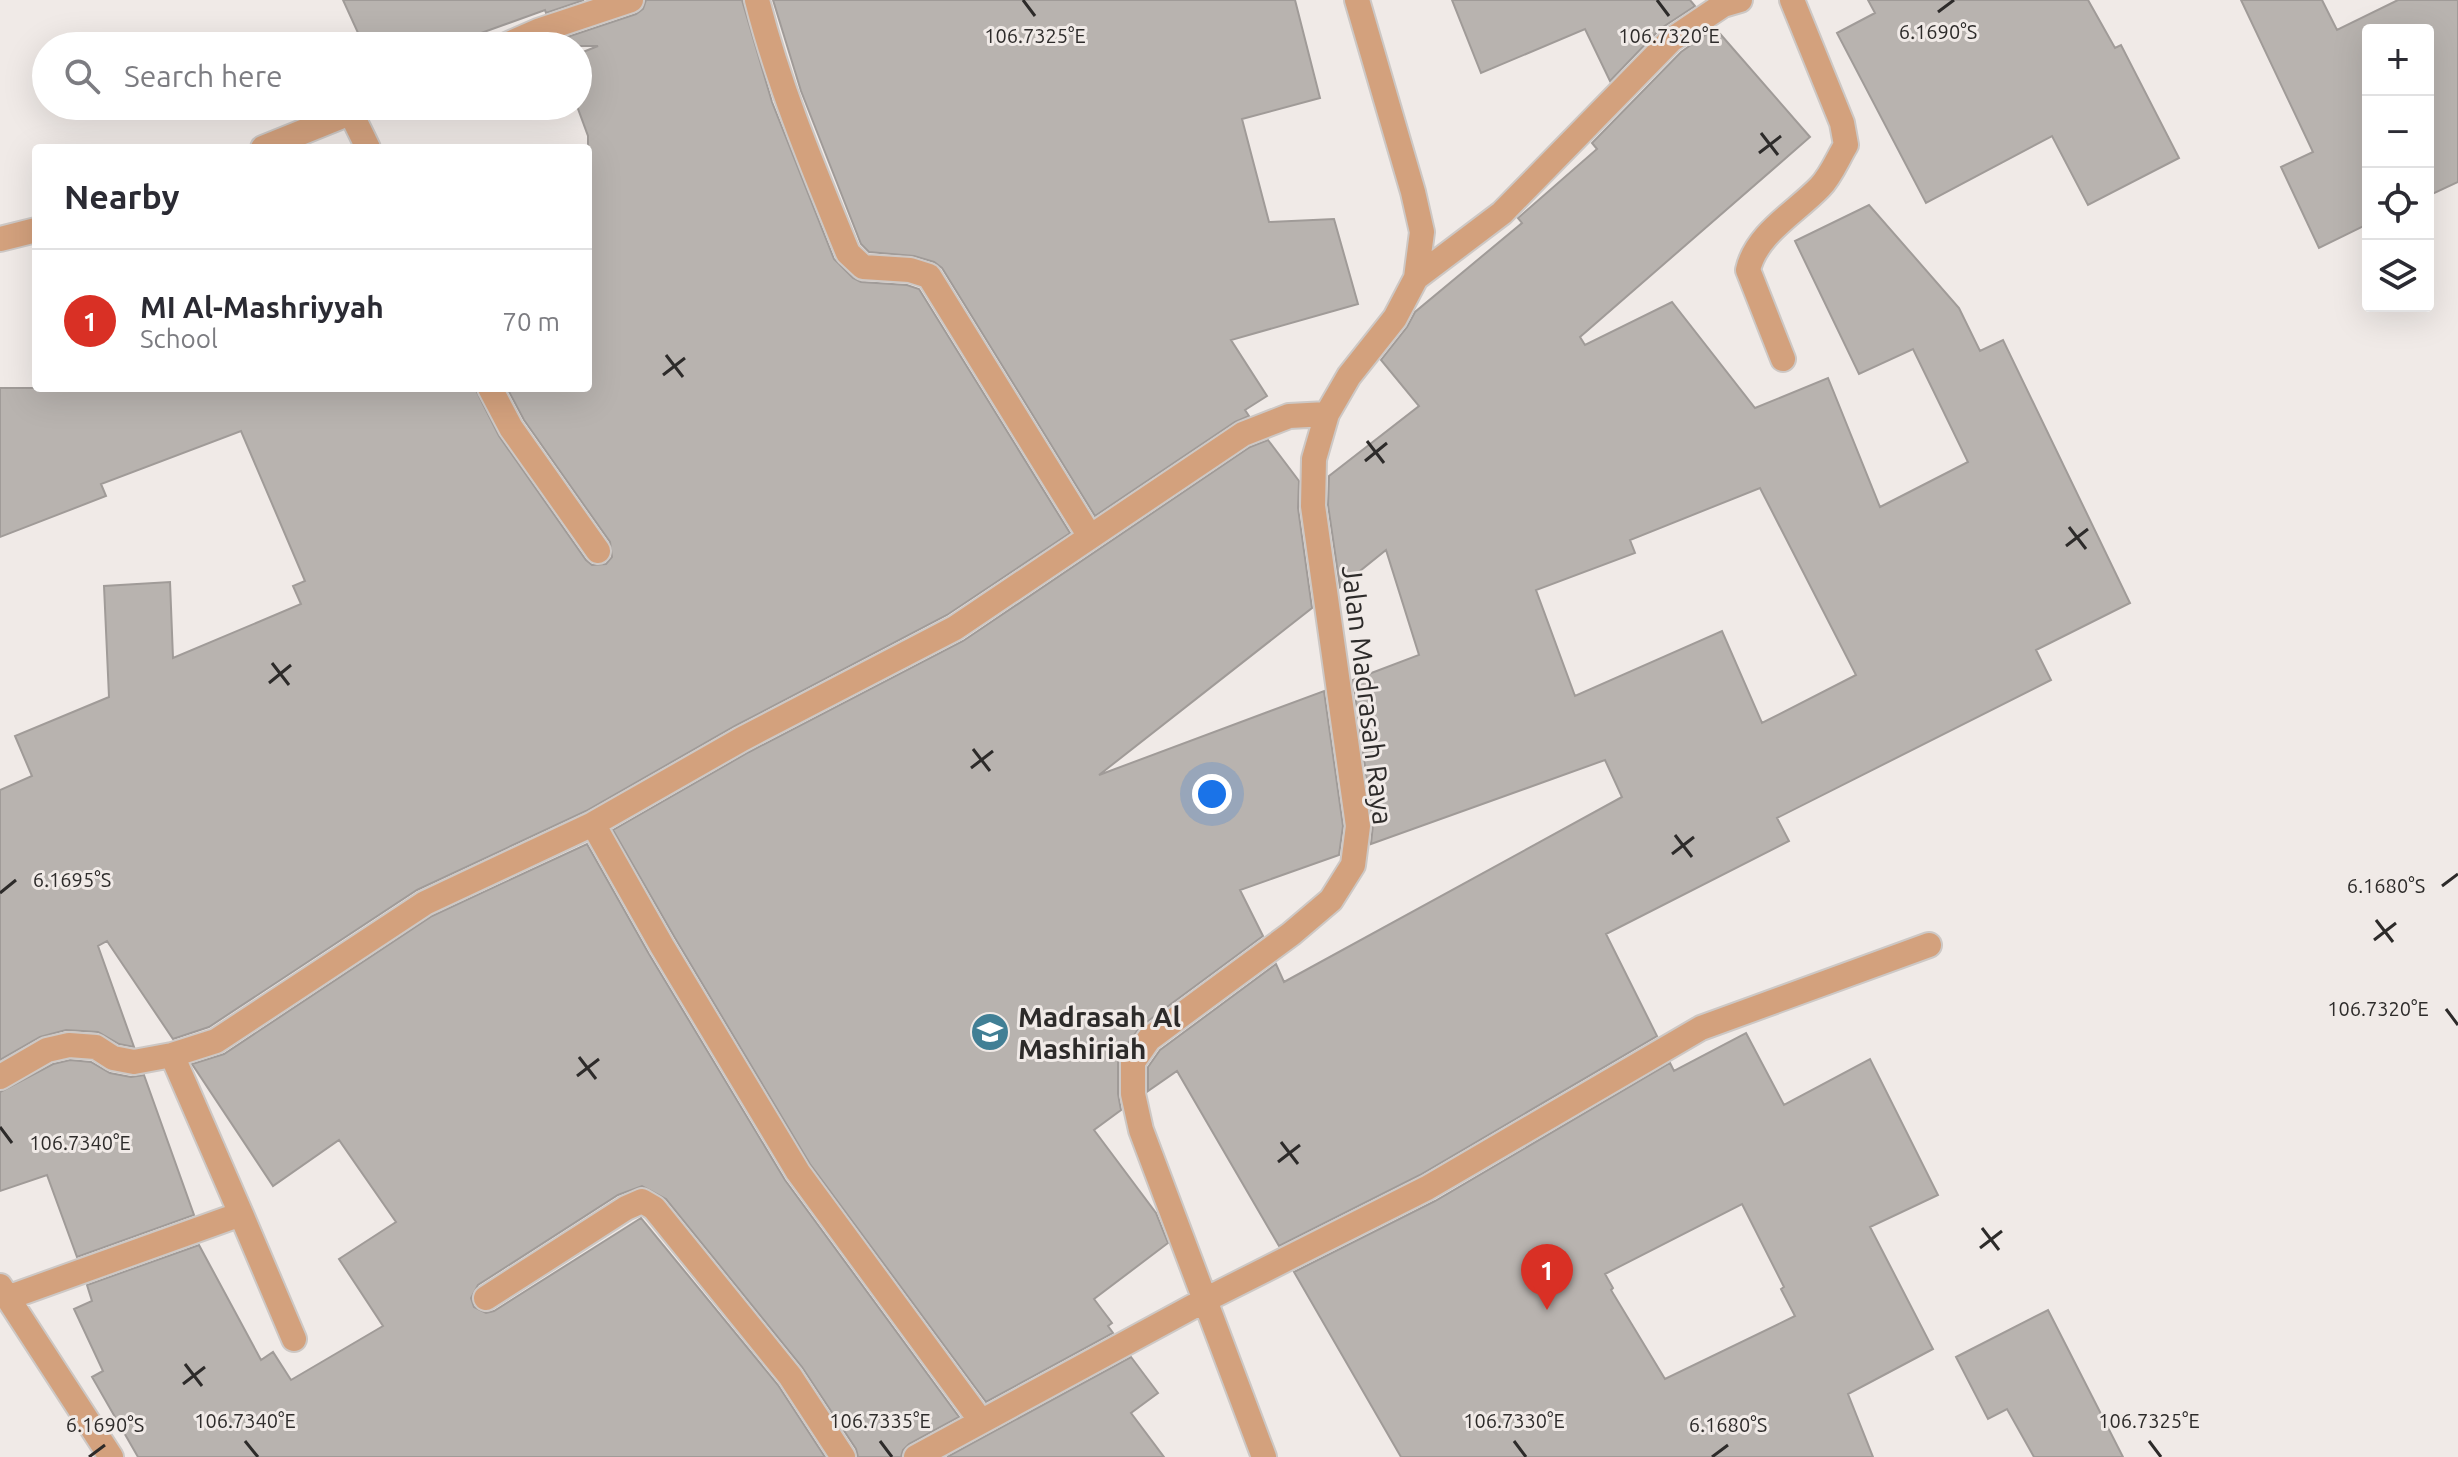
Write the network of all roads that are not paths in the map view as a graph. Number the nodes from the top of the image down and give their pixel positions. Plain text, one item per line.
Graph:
1 (631, 0) edge
2 (757, 0) edge
3 (1357, 0) edge
4 (1740, 0) edge
5 (1792, 0) edge
6 (536, 32) edge
7 (334, 120) edge
8 (361, 120) edge
9 (273, 144) edge
10 (367, 144) edge
11 (32, 231) edge
12 (0, 239) edge
13 (1416, 278) junction
14 (1783, 359) dead end
15 (492, 392) edge
16 (1327, 414) junction
17 (1089, 535) junction
18 (598, 551) dead end
19 (593, 824) junction
20 (1929, 945) dead end
21 (172, 1055) junction
22 (0, 1077) edge
23 (241, 1214) junction
24 (4, 1292) edge
25 (486, 1298) dead end
26 (1205, 1300) junction
27 (294, 1339) dead end
28 (981, 1421) junction
29 (111, 1457) edge
30 (843, 1457) edge
31 (916, 1457) edge
32 (1264, 1457) edge

1 - 6 street
2 - 17 street
3 - 13 street
4 - 13 street
5 - 14 street
7 - 9 street
8 - 10 street
11 - 12 street
13 - 16 street, Jalan Madrasah Raya
15 - 18 street
16 - 17 street
16 - 26 street, Jalan Madrasah Raya
17 - 19 street
19 - 21 street
19 - 28 street
20 - 26 street
21 - 22 street
21 - 23 street
23 - 24 street
23 - 27 street
24 - 29 street
25 - 30 street
26 - 28 street
26 - 32 street, Jalan Madrasah Raya
28 - 31 street

